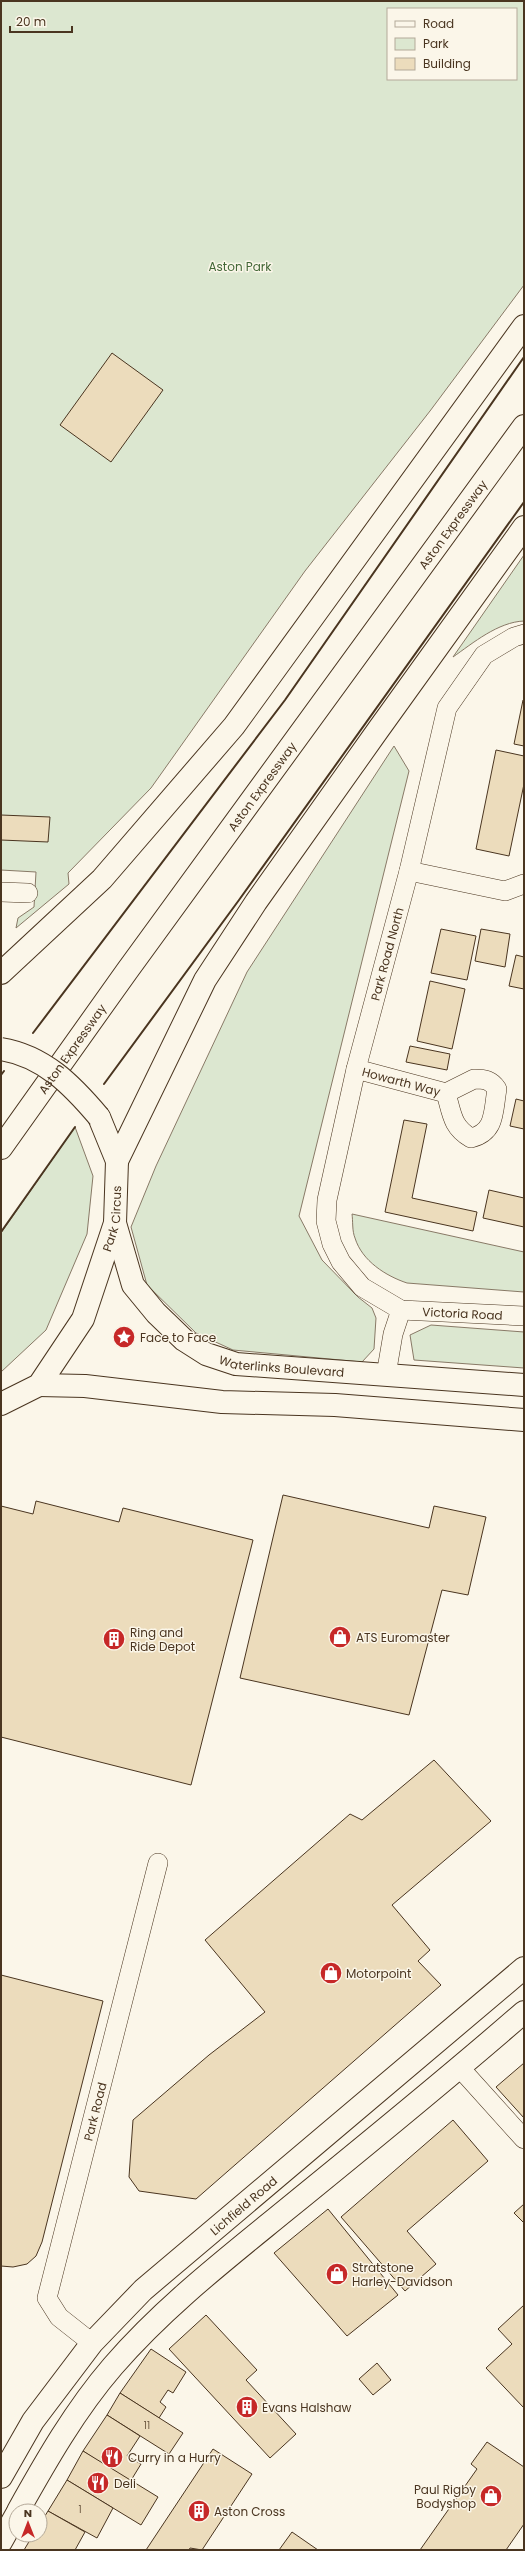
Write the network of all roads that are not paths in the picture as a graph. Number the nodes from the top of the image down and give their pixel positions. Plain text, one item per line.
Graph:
1 (524, 326) edge
2 (524, 426) edge
3 (524, 527) edge
4 (524, 634) edge
5 (408, 871) junction
6 (524, 884) edge
7 (1, 892) edge
8 (28, 893) dead end
9 (1, 973) edge
10 (1, 1049) edge
11 (356, 1069) junction
12 (446, 1093) dead end
13 (1, 1148) edge
14 (117, 1161) junction
15 (115, 1223) junction
16 (341, 1262) joint
17 (401, 1310) junction
18 (524, 1316) edge
19 (386, 1375) junction
20 (40, 1385) junction
21 (524, 1385) edge
22 (1, 1404) edge
23 (524, 1420) edge
24 (158, 1863) dead end
25 (524, 1968) edge
26 (524, 2012) edge
27 (460, 2068) junction
28 (524, 2139) edge
29 (92, 2343) junction
30 (1, 2478) edge
31 (23, 2503) edge
32 (8, 2529) edge
33 (1, 2542) edge

1 - 9 main road
2 - 13 main road, Aston Expressway
3 - 14 main road
4 - 5 street, Park Road North
5 - 6 street
5 - 11 street, Park Road North
7 - 8 street
10 - 14 main road, Park Circus, bridge
11 - 12 street, Howarth Way
11 - 16 street, Park Road North
14 - 15 main road, Park Circus
15 - 19 main road, Waterlinks Boulevard
15 - 20 main road, Park Circus
16 - 17 street, Victoria Road
17 - 18 street, Victoria Road
17 - 19 street
19 - 21 main road, Waterlinks Boulevard
20 - 22 main road
20 - 23 main road
24 - 29 street, Park Road
25 - 29 main road, Lichfield Road
26 - 27 main road
27 - 28 street
27 - 31 main road
29 - 30 main road, Lichfield Road
32 - 33 main road

